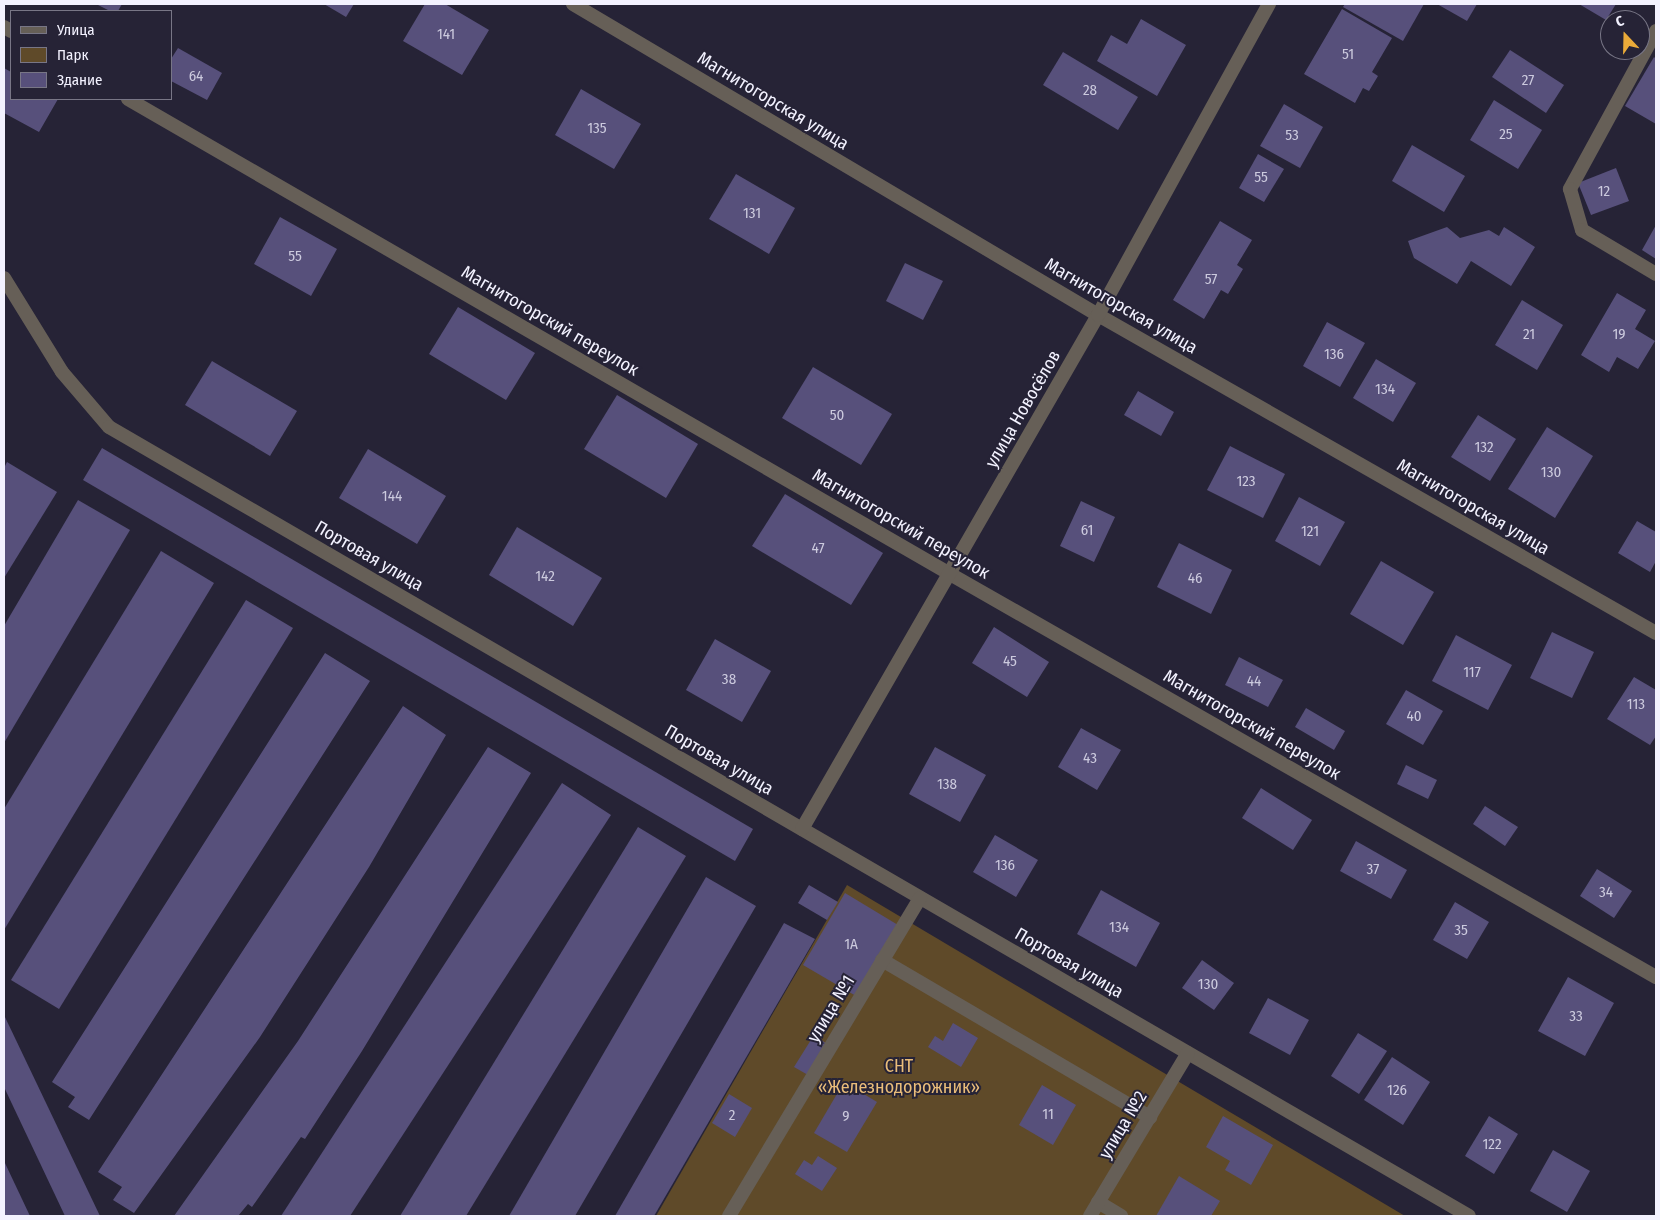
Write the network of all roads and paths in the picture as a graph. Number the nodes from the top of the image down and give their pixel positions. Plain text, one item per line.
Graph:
1 (573, 4) edge
2 (1269, 4) edge
3 (1656, 30) edge
4 (130, 100) edge
5 (1656, 274) edge
6 (4, 278) edge
7 (1098, 315) junction
8 (950, 574) junction
9 (1656, 633) edge
10 (802, 829) junction
11 (920, 898) junction
12 (882, 960) junction
13 (1656, 977) edge
14 (1188, 1053) junction
15 (1150, 1117) junction
16 (1098, 1202) junction
17 (729, 1216) edge
18 (1090, 1216) edge
19 (1121, 1216) edge
20 (1469, 1216) edge

1 - 7 street, Магнитогорская улица
2 - 7 street, улица Новосёлов
3 - 5 street
4 - 8 street, Магнитогорский переулок
6 - 10 street, Портовая улица
7 - 8 street, улица Новосёлов
7 - 9 street, Магнитогорская улица
8 - 10 street, улица Новосёлов
8 - 13 street, Магнитогорский переулок
10 - 11 street, Портовая улица
11 - 12 street, улица №1
11 - 14 street, Портовая улица
12 - 15 street
12 - 17 street, улица №1
14 - 15 street, улица №2
14 - 20 street, Портовая улица
15 - 16 street, улица №2
16 - 18 street, улица №2
16 - 19 street

